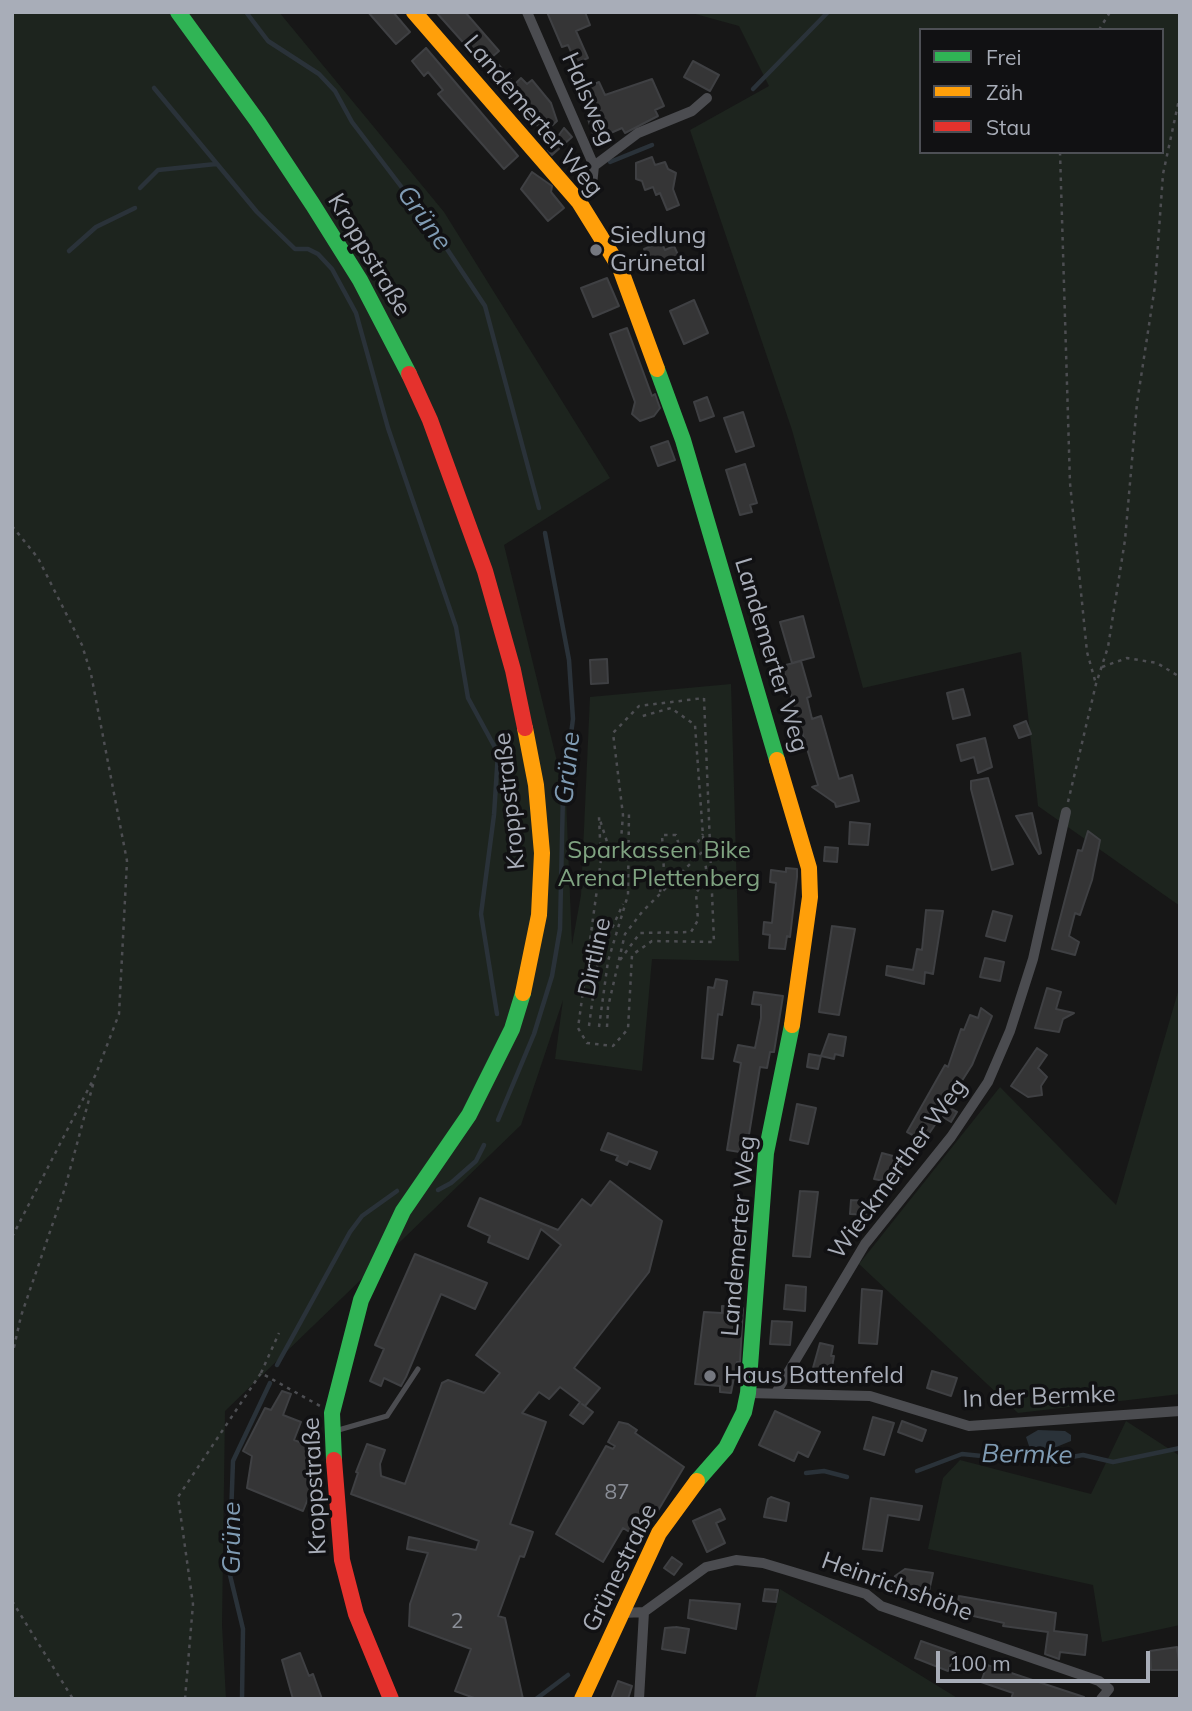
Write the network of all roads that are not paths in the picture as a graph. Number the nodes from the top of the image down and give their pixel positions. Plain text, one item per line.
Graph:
1 (178, 12) edge
2 (414, 12) edge
3 (527, 12) edge
4 (707, 98) dead end
5 (594, 166) junction
6 (579, 202) junction
7 (1066, 811) road end
8 (418, 1369) dead end
9 (777, 1391) junction
10 (748, 1393) junction
11 (1180, 1410) edge
12 (332, 1432) junction
13 (644, 1612) junction
14 (623, 1613) junction
15 (391, 1699) edge
16 (582, 1699) edge
17 (639, 1699) edge
18 (1101, 1699) edge

1 - 12 street, Kroppstraße
2 - 6 street, Landemerter Weg
3 - 5 street, Halsweg
4 - 5 street
5 - 6 street, Halsweg
6 - 10 street, Landemerter Weg
7 - 9 street, Wieckmerther Weg
8 - 12 lane
9 - 10 street
9 - 11 street, In der Bermke
10 - 14 street, Grünestraße
12 - 15 street, Kroppstraße
13 - 14 street
13 - 17 street
13 - 18 street, Heinrichshöhe
14 - 16 street, Grünestraße

